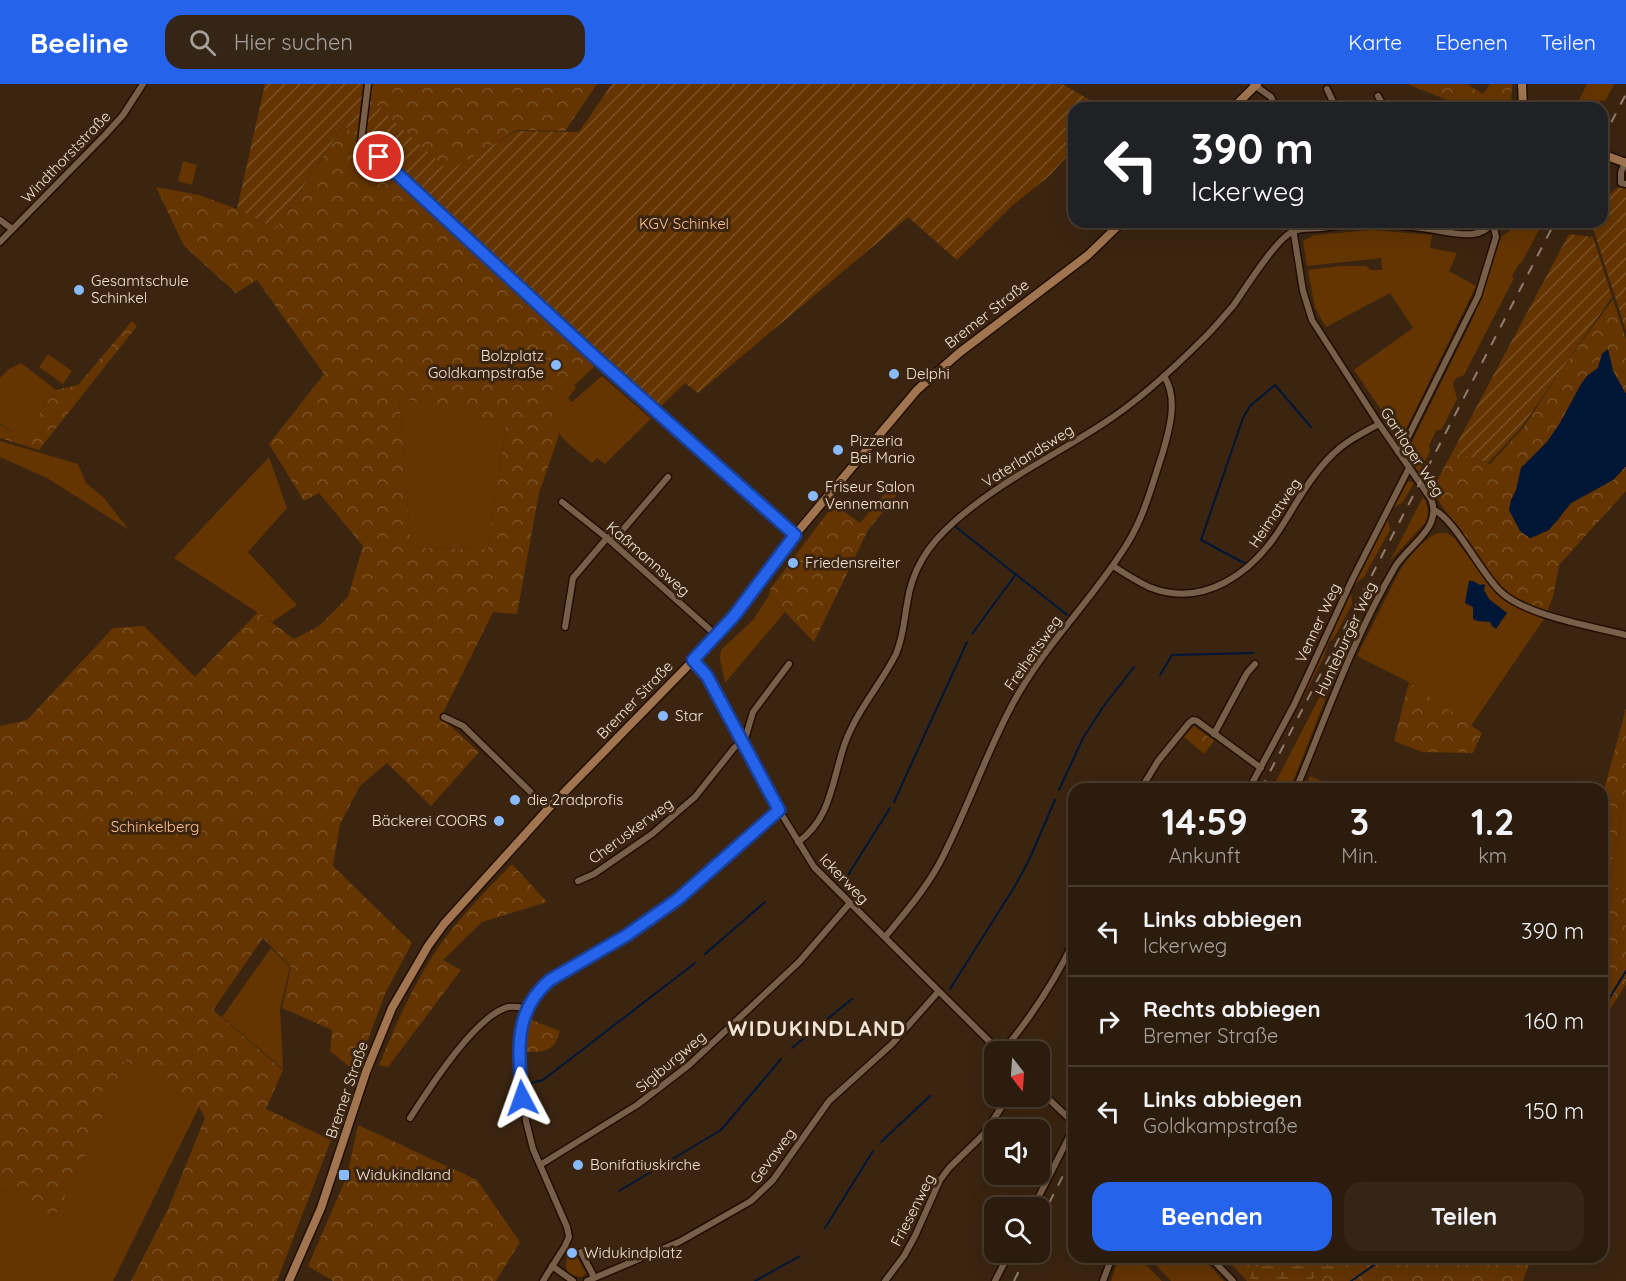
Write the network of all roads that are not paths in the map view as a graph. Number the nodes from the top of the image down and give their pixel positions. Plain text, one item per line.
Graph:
1 (143, 84) edge
2 (368, 84) edge
3 (1522, 84) edge
4 (1255, 85) edge
5 (1327, 89) dead end
6 (1378, 96) dead end
7 (1239, 102) edge
8 (1273, 102) edge
9 (1333, 102) edge
10 (1382, 102) edge
11 (1522, 102) edge
12 (1608, 156) edge
13 (1626, 162) edge
14 (1626, 184) edge
15 (0, 220) edge
16 (1116, 228) edge
17 (1293, 228) edge
18 (1323, 228) edge
19 (1438, 228) edge
20 (1488, 228) edge
21 (1495, 228) edge
22 (12, 229) junction
23 (1293, 231) junction
24 (0, 242) edge
25 (1164, 376) junction
26 (1379, 424) junction
27 (1398, 452) junction
28 (1409, 468) junction
29 (668, 477) dead end
30 (562, 502) dead end
31 (1434, 510) junction
32 (795, 535) junction
33 (607, 538) junction
34 (1113, 566) junction
35 (565, 627) dead end
36 (1626, 635) edge
37 (717, 636) junction
38 (693, 660) junction
39 (789, 664) dead end
40 (1255, 664) dead end
41 (444, 717) dead end
42 (1214, 734) junction
43 (742, 742) junction
44 (1261, 768) junction
45 (1145, 783) edge
46 (1252, 783) edge
47 (1298, 783) edge
48 (548, 809) junction
49 (779, 810) junction
50 (798, 842) junction
51 (578, 881) dead end
52 (850, 903) junction
53 (885, 937) junction
54 (1068, 954) edge
55 (938, 992) junction
56 (527, 1009) junction
57 (989, 1041) edge
58 (1010, 1041) edge
59 (1050, 1101) edge
60 (1002, 1107) edge
61 (410, 1118) dead end
62 (1068, 1119) edge
63 (1068, 1137) edge
64 (540, 1165) junction
65 (1038, 1197) edge
66 (581, 1252) dead end
67 (1004, 1263) edge
68 (1110, 1263) edge
69 (1216, 1263) edge
70 (552, 1266) junction
71 (594, 1277) junction
72 (289, 1281) edge
73 (543, 1281) edge
74 (573, 1281) edge
75 (586, 1281) edge
76 (885, 1281) edge
77 (995, 1281) edge
78 (1103, 1281) edge
79 (1233, 1281) edge

1 - 22 street, Windthorststraße
2 - 32 street
3 - 11 main road
4 - 7 main road
4 - 8 street
5 - 9 street
6 - 10 street
12 - 13 main road
13 - 14 street
15 - 22 street
16 - 32 main road, Bremer Straße
17 - 23 street, Gartlager Weg
18 - 23 street
19 - 20 street
21 - 27 street
22 - 24 street, Windthorststraße
23 - 25 street, Vaterlandsweg
23 - 26 street, Gartlager Weg
25 - 34 street, Freiheitsweg
25 - 50 street, Vaterlandsweg
26 - 27 street, Gartlager Weg
26 - 34 street, Heimatweg
27 - 28 street, Gartlager Weg
28 - 31 street, Gartlager Weg
28 - 44 street, Venner Weg
29 - 33 street
30 - 33 street, Kaßmannsweg
31 - 36 street, Gartlager Weg
31 - 47 street, Hunteburger Weg
32 - 37 main road, Bremer Straße
33 - 35 street
33 - 37 street, Kaßmannsweg
34 - 53 street, Freiheitsweg
37 - 38 main road, Bremer Straße
38 - 43 street, Ickerweg
38 - 48 main road, Bremer Straße
39 - 43 street
40 - 42 street
41 - 48 street
42 - 44 street
42 - 45 street
43 - 49 street, Ickerweg
43 - 51 street, Cheruskerweg
44 - 46 street, Venner Weg
48 - 72 main road, Bremer Straße
49 - 50 street, Ickerweg
49 - 56 street
50 - 52 street, Ickerweg
52 - 53 street, Ickerweg
52 - 64 street, Sigiburgweg
53 - 55 street, Ickerweg
54 - 58 street
55 - 57 street, Ickerweg
55 - 71 street, Gevaweg
56 - 61 street
56 - 64 street
59 - 62 street
60 - 76 street, Friesenweg
63 - 65 street
64 - 70 street
66 - 71 street
67 - 77 street
68 - 78 street
69 - 79 street
70 - 73 street
70 - 74 street
71 - 75 street, Gevaweg

